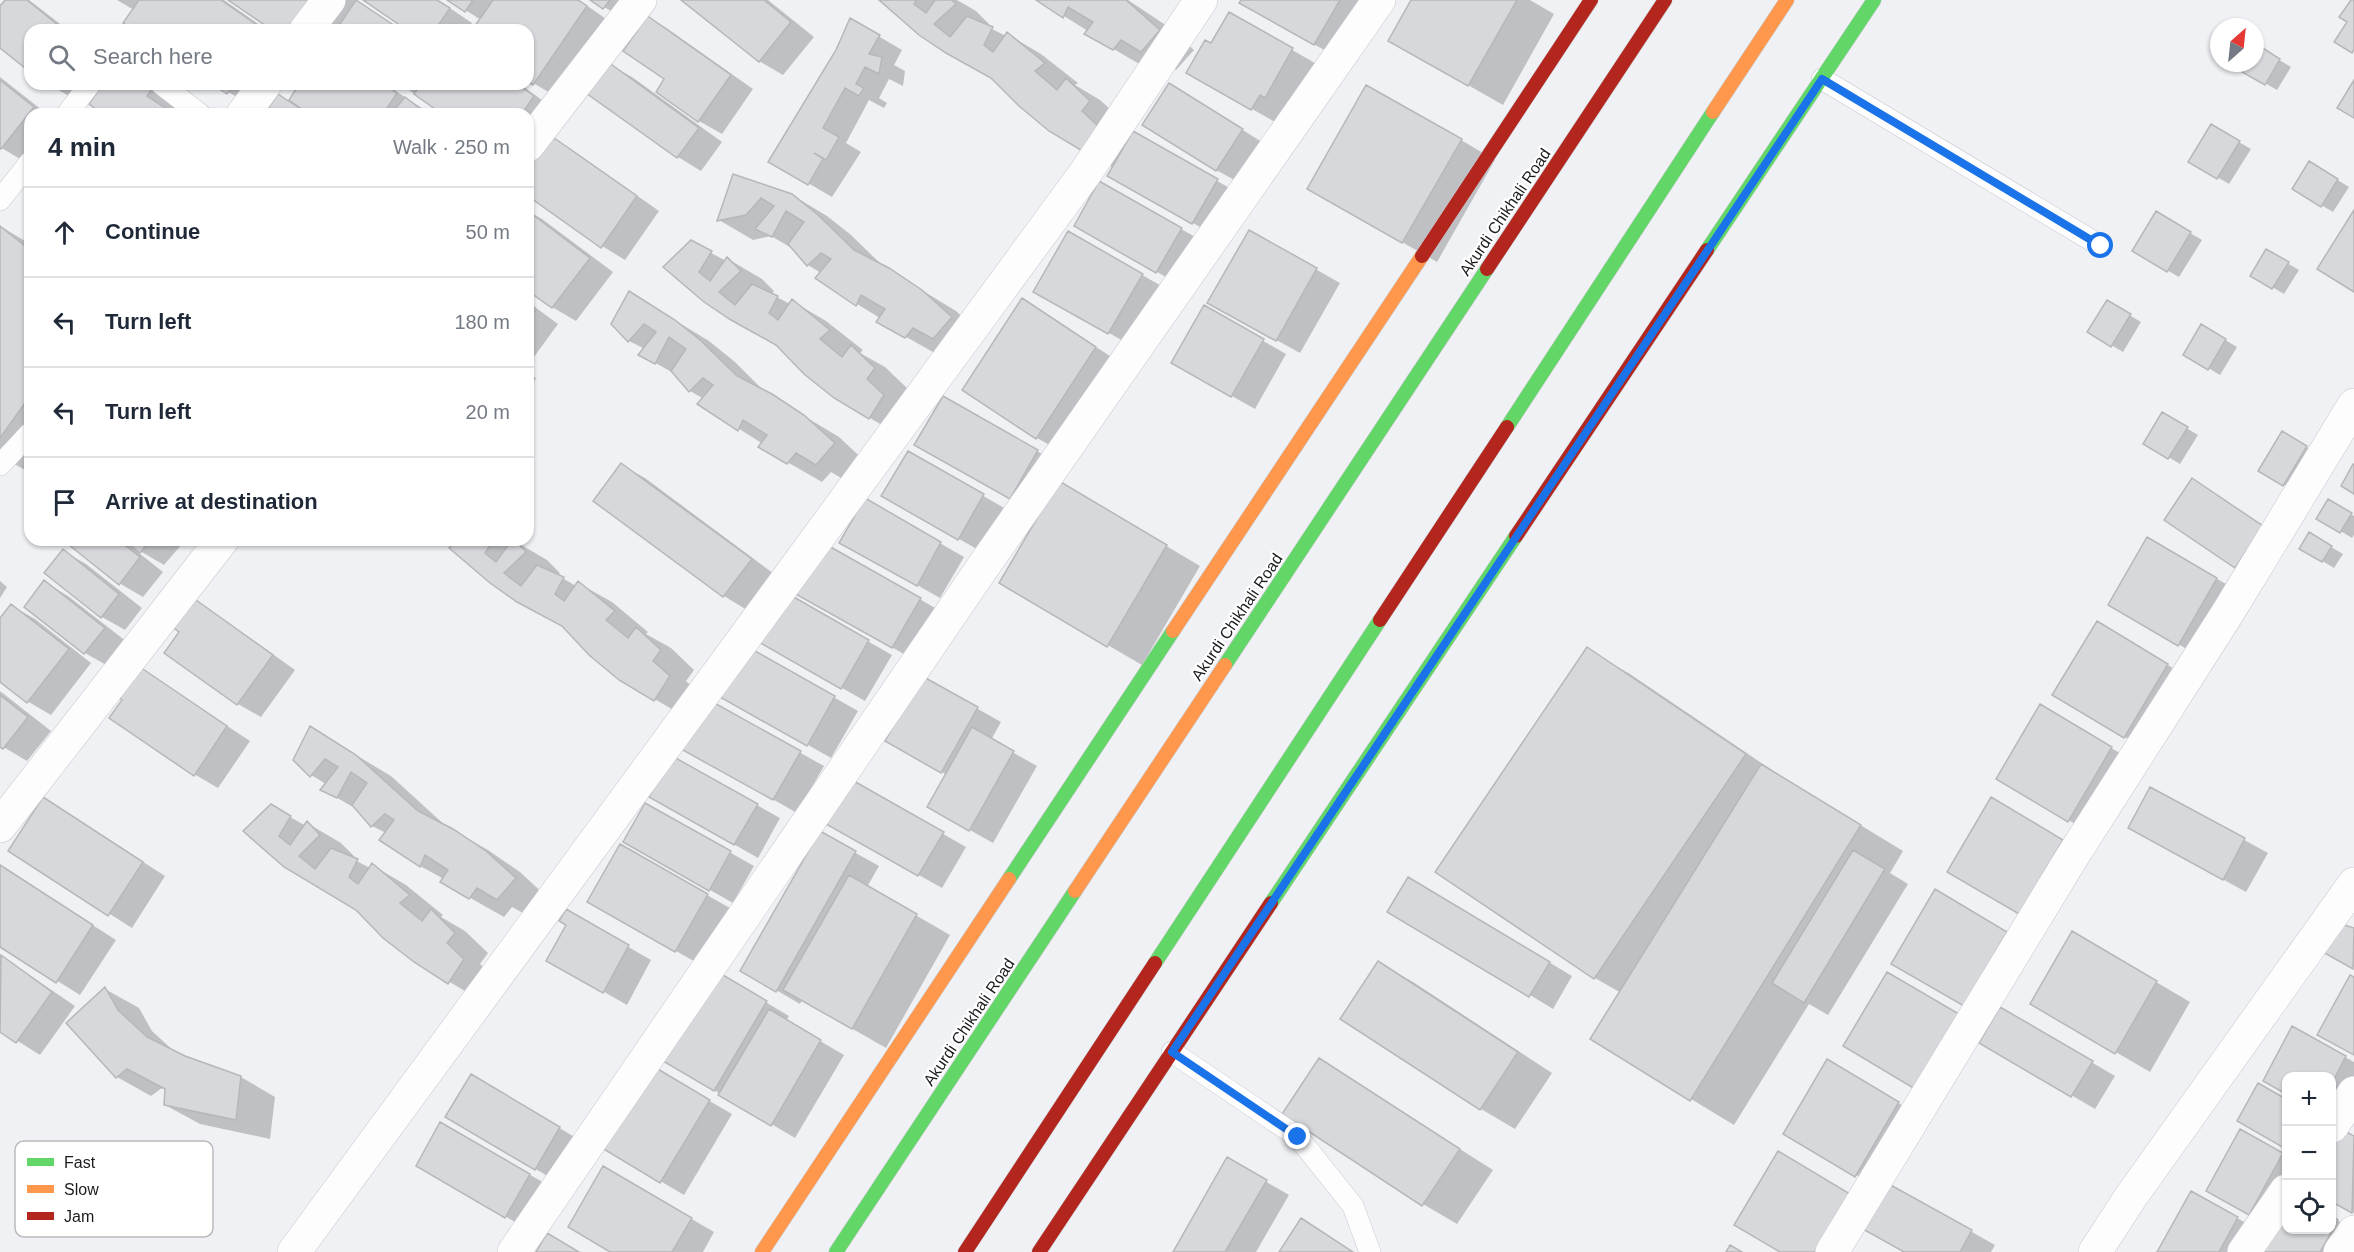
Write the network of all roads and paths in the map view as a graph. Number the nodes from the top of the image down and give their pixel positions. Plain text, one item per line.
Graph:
1 (329, 0) edge
2 (640, 0) edge
3 (1201, 0) edge
4 (1379, 0) edge
5 (1591, 0) edge
6 (1665, 0) edge
7 (1787, 0) edge
8 (1874, 0) edge
9 (311, 24) edge
10 (1822, 79) junction
11 (85, 90) edge
12 (169, 90) edge
13 (261, 90) edge
14 (72, 108) edge
15 (192, 108) edge
16 (247, 108) edge
17 (534, 137) edge
18 (24, 170) edge
19 (0, 200) edge
20 (2101, 246) dead end
21 (2354, 405) edge
22 (24, 439) edge
23 (0, 465) edge
24 (217, 546) edge
25 (0, 826) edge
26 (2354, 884) edge
27 (1172, 1052) junction
28 (2354, 1093) edge
29 (2336, 1119) edge
30 (2282, 1197) edge
31 (2354, 1232) edge
32 (294, 1252) edge
33 (514, 1252) edge
34 (762, 1252) edge
35 (836, 1252) edge
36 (965, 1252) edge
37 (1039, 1252) edge
38 (1370, 1252) edge
39 (1832, 1252) edge
40 (2095, 1252) edge
41 (2244, 1252) edge
42 (2340, 1252) edge

1 - 9 street
2 - 17 street
3 - 32 street
4 - 33 street
5 - 34 street
6 - 35 street, Akurdi Chikhali Road
7 - 36 street
8 - 10 street
10 - 20 lane
10 - 27 street
11 - 14 lane
12 - 15 lane
13 - 16 street
18 - 19 lane
21 - 39 street
22 - 23 lane
24 - 25 street
26 - 40 street
27 - 37 street
27 - 38 lane
28 - 29 street
30 - 41 street
31 - 42 street

